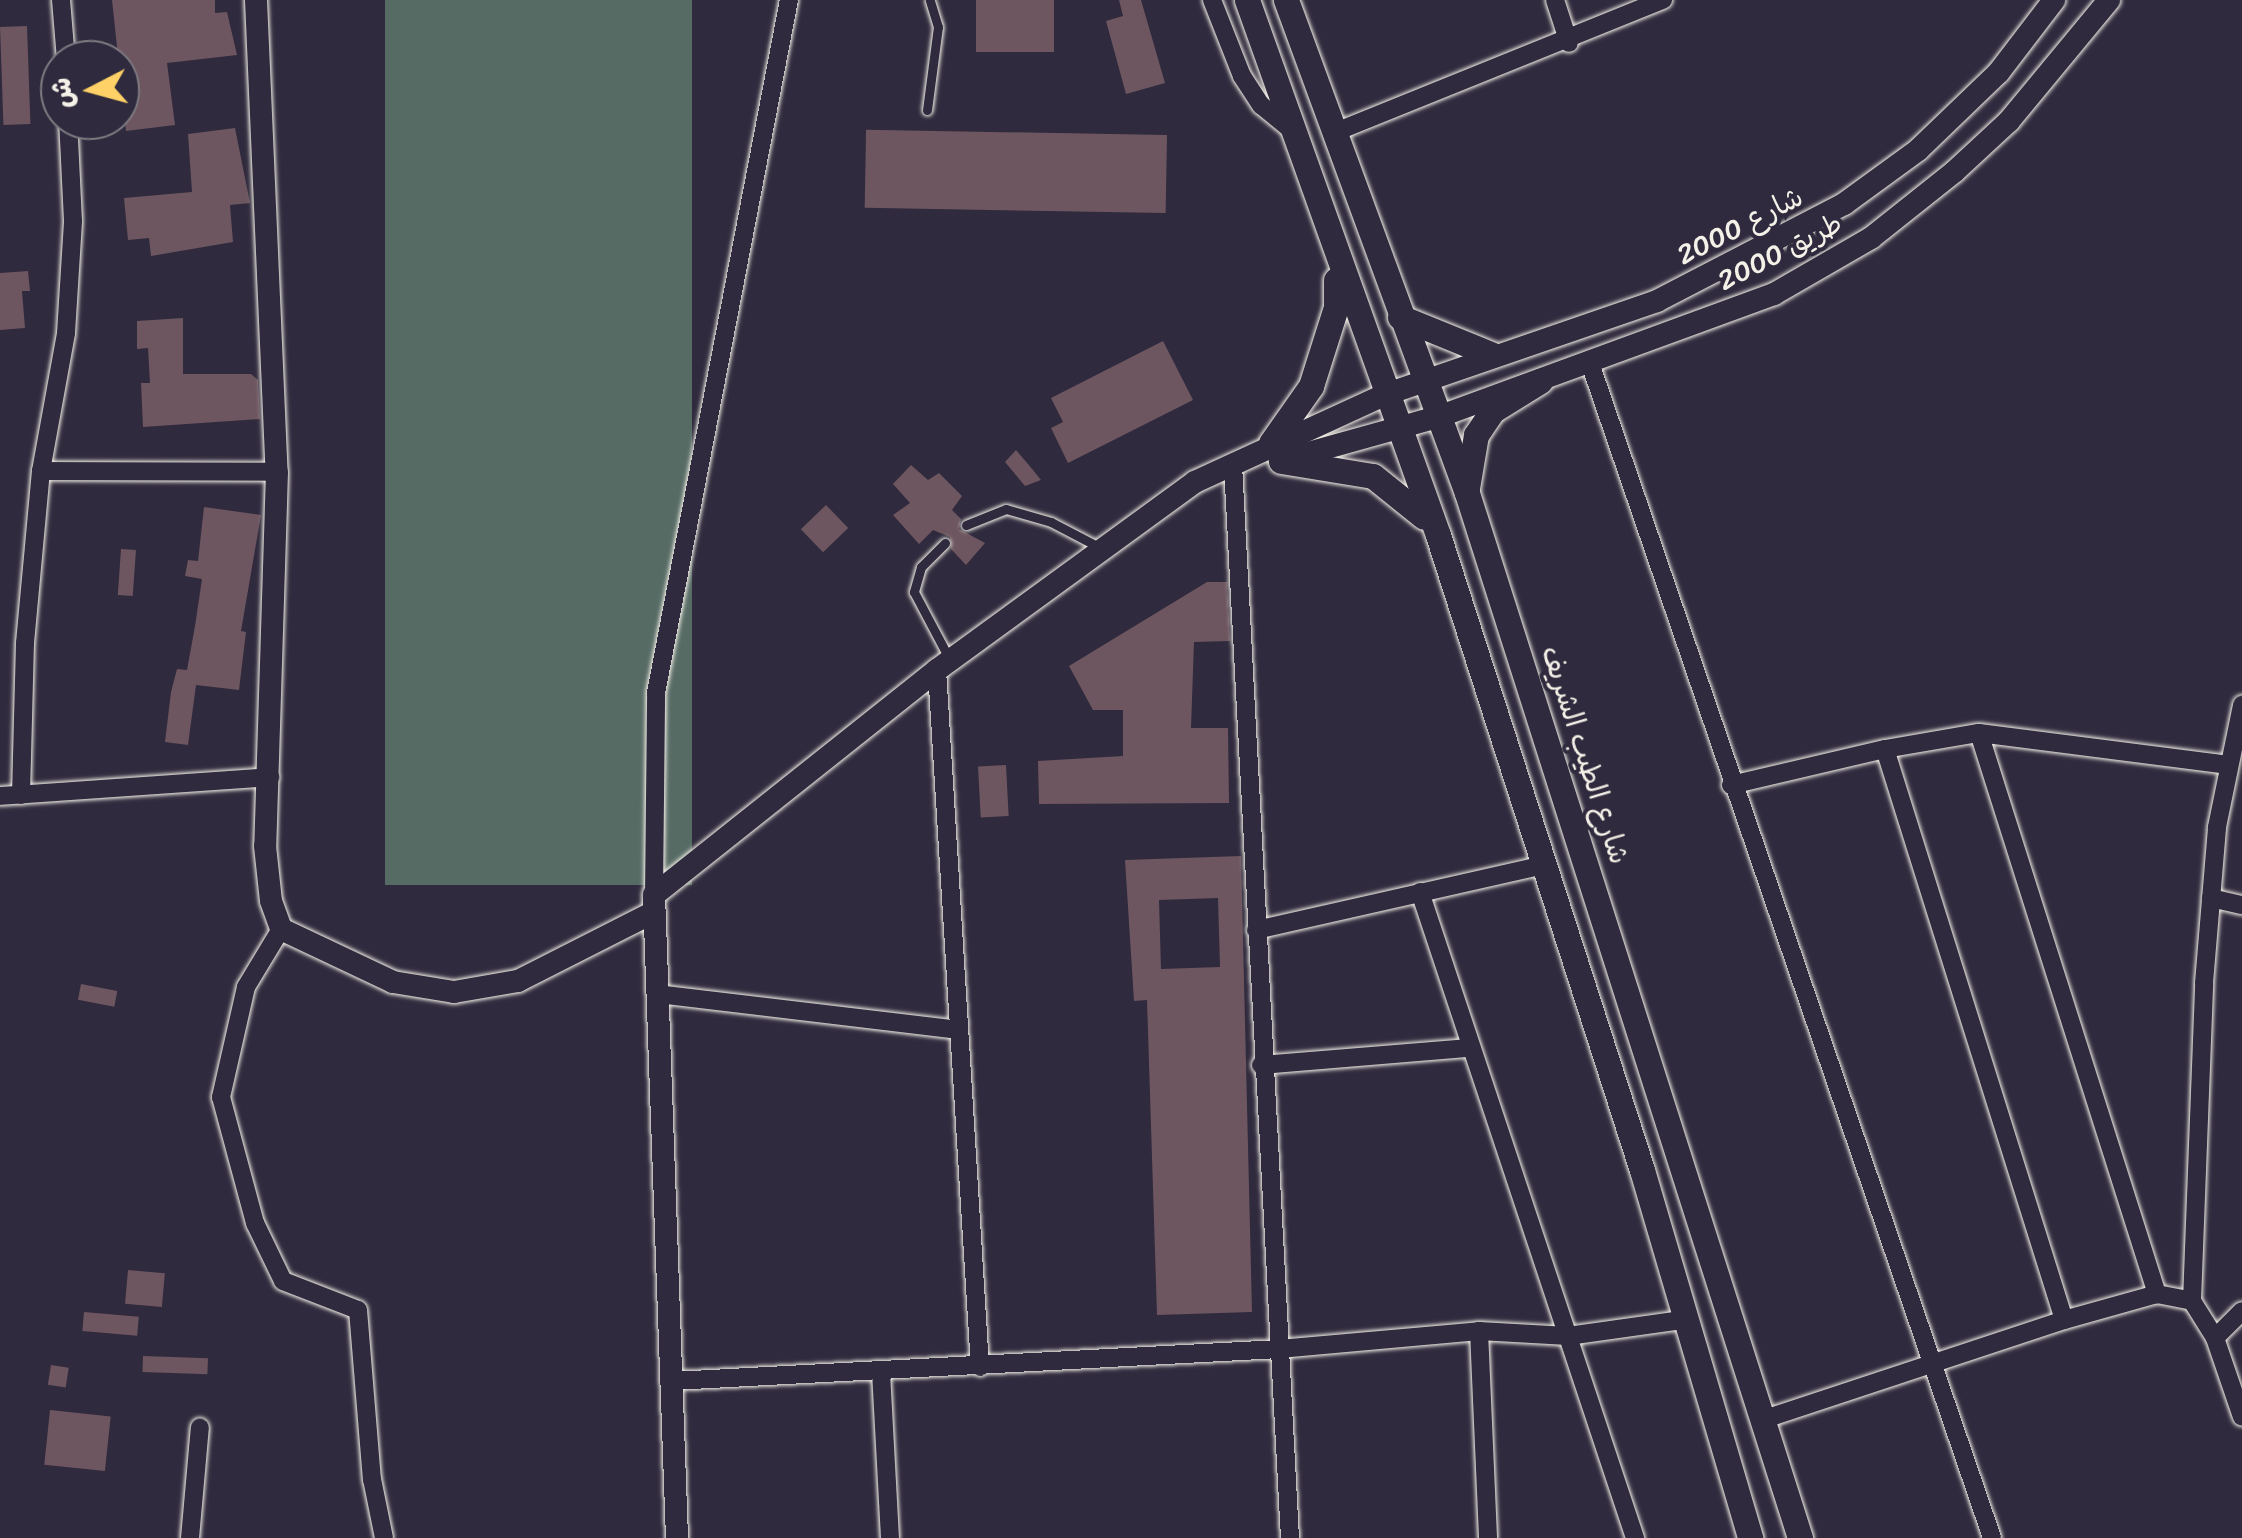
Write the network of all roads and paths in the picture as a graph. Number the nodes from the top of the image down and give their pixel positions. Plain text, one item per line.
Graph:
1 (61, 0) edge
2 (256, 0) edge
3 (789, 0) edge
4 (930, 0) edge
5 (1212, 0) edge
6 (1247, 0) edge
7 (1286, 0) edge
8 (1555, 0) edge
9 (1663, 0) edge
10 (2054, 0) edge
11 (2108, 0) edge
12 (64, 40) edge
13 (1569, 43) junction
14 (927, 110) dead end
15 (1294, 133) junction
16 (1333, 133) junction
17 (69, 140) edge
18 (1333, 255) junction
19 (1400, 317) junction
20 (1493, 355) junction
21 (1590, 363) junction
22 (1540, 380) junction
23 (1425, 381) junction
24 (1384, 395) junction
25 (1438, 417) junction
26 (1397, 430) junction
27 (1276, 452) junction
28 (1237, 463) junction
29 (41, 471) junction
30 (276, 472) junction
31 (1467, 493) junction
32 (966, 524) dead end
33 (1438, 536) junction
34 (945, 543) dead end
35 (1102, 548) junction
36 (944, 665) junction
37 (2242, 704) edge
38 (1980, 733) junction
39 (1884, 749) junction
40 (2229, 765) junction
41 (270, 777) junction
42 (1731, 785) junction
43 (21, 795) junction
44 (0, 796) edge
45 (1541, 866) junction
46 (1420, 892) junction
47 (2211, 898) junction
48 (654, 903) junction
49 (2242, 905) edge
50 (281, 929) junction
51 (1256, 930) junction
52 (657, 994) junction
53 (959, 1030) junction
54 (1469, 1048) junction
55 (1261, 1064) junction
56 (2157, 1294) junction
57 (2192, 1301) junction
58 (2242, 1311) edge
59 (1682, 1320) junction
60 (2064, 1320) junction
61 (1478, 1331) junction
62 (1568, 1336) junction
63 (2215, 1338) junction
64 (1279, 1349) junction
65 (980, 1367) junction
66 (1935, 1367) junction
67 (881, 1372) junction
68 (673, 1381) junction
69 (2242, 1418) edge
70 (1762, 1420) junction
71 (200, 1427) dead end
72 (190, 1538) edge
73 (384, 1538) edge
74 (678, 1538) edge
75 (890, 1538) edge
76 (1290, 1538) edge
77 (1488, 1538) edge
78 (1636, 1538) edge
79 (1750, 1538) edge
80 (1800, 1538) edge
81 (1992, 1538) edge

1 - 12 street
2 - 30 street
3 - 48 street
4 - 14 lane
5 - 15 street
6 - 15 main road
7 - 16 main road, شارع الطيب الشريف
8 - 13 street
9 - 13 street
10 - 20 street, شارع 2000
11 - 21 street, طريق 2000
13 - 16 street
15 - 18 main road
16 - 19 main road, شارع الطيب الشريف
17 - 29 street
18 - 24 main road
18 - 27 main road
19 - 20 main road
19 - 23 main road, شارع الطيب الشريف
20 - 23 street, شارع 2000
21 - 22 street, طريق 2000
21 - 42 street
22 - 25 street, طريق 2000
22 - 31 main road
23 - 24 street, شارع 2000
23 - 25 main road, شارع الطيب الشريف
24 - 26 main road
24 - 27 street, شارع 2000
25 - 26 street, طريق 2000
25 - 31 main road, شارع الطيب الشريف
26 - 27 street, طريق 2000
26 - 33 main road
27 - 28 street
27 - 33 main road
28 - 35 street
28 - 51 street
29 - 30 street
29 - 43 street
30 - 41 street
31 - 70 main road, شارع الطيب الشريف
32 - 35 lane
33 - 45 main road
34 - 36 lane
35 - 36 street
36 - 48 street
36 - 53 street
37 - 40 street
38 - 39 street
38 - 40 street
38 - 56 street
39 - 42 street
39 - 60 street
40 - 47 street
41 - 43 street
41 - 50 street
42 - 66 street
43 - 44 street
45 - 46 street
45 - 59 main road
46 - 51 street
46 - 54 street
47 - 49 street
47 - 57 street
48 - 50 street
48 - 52 street
50 - 73 street
51 - 55 street
52 - 53 street
52 - 68 street
53 - 65 street
54 - 55 street
54 - 62 street
55 - 64 street
56 - 57 street
56 - 60 street
57 - 63 street
58 - 63 street
59 - 62 street
59 - 79 main road
60 - 66 street
61 - 62 street
61 - 64 street
61 - 77 street
62 - 78 street
63 - 69 street
64 - 65 street
64 - 76 street
65 - 67 street
66 - 70 street
66 - 81 street
67 - 68 street
67 - 75 street
68 - 74 street
70 - 80 main road, شارع الطيب الشريف
71 - 72 street

